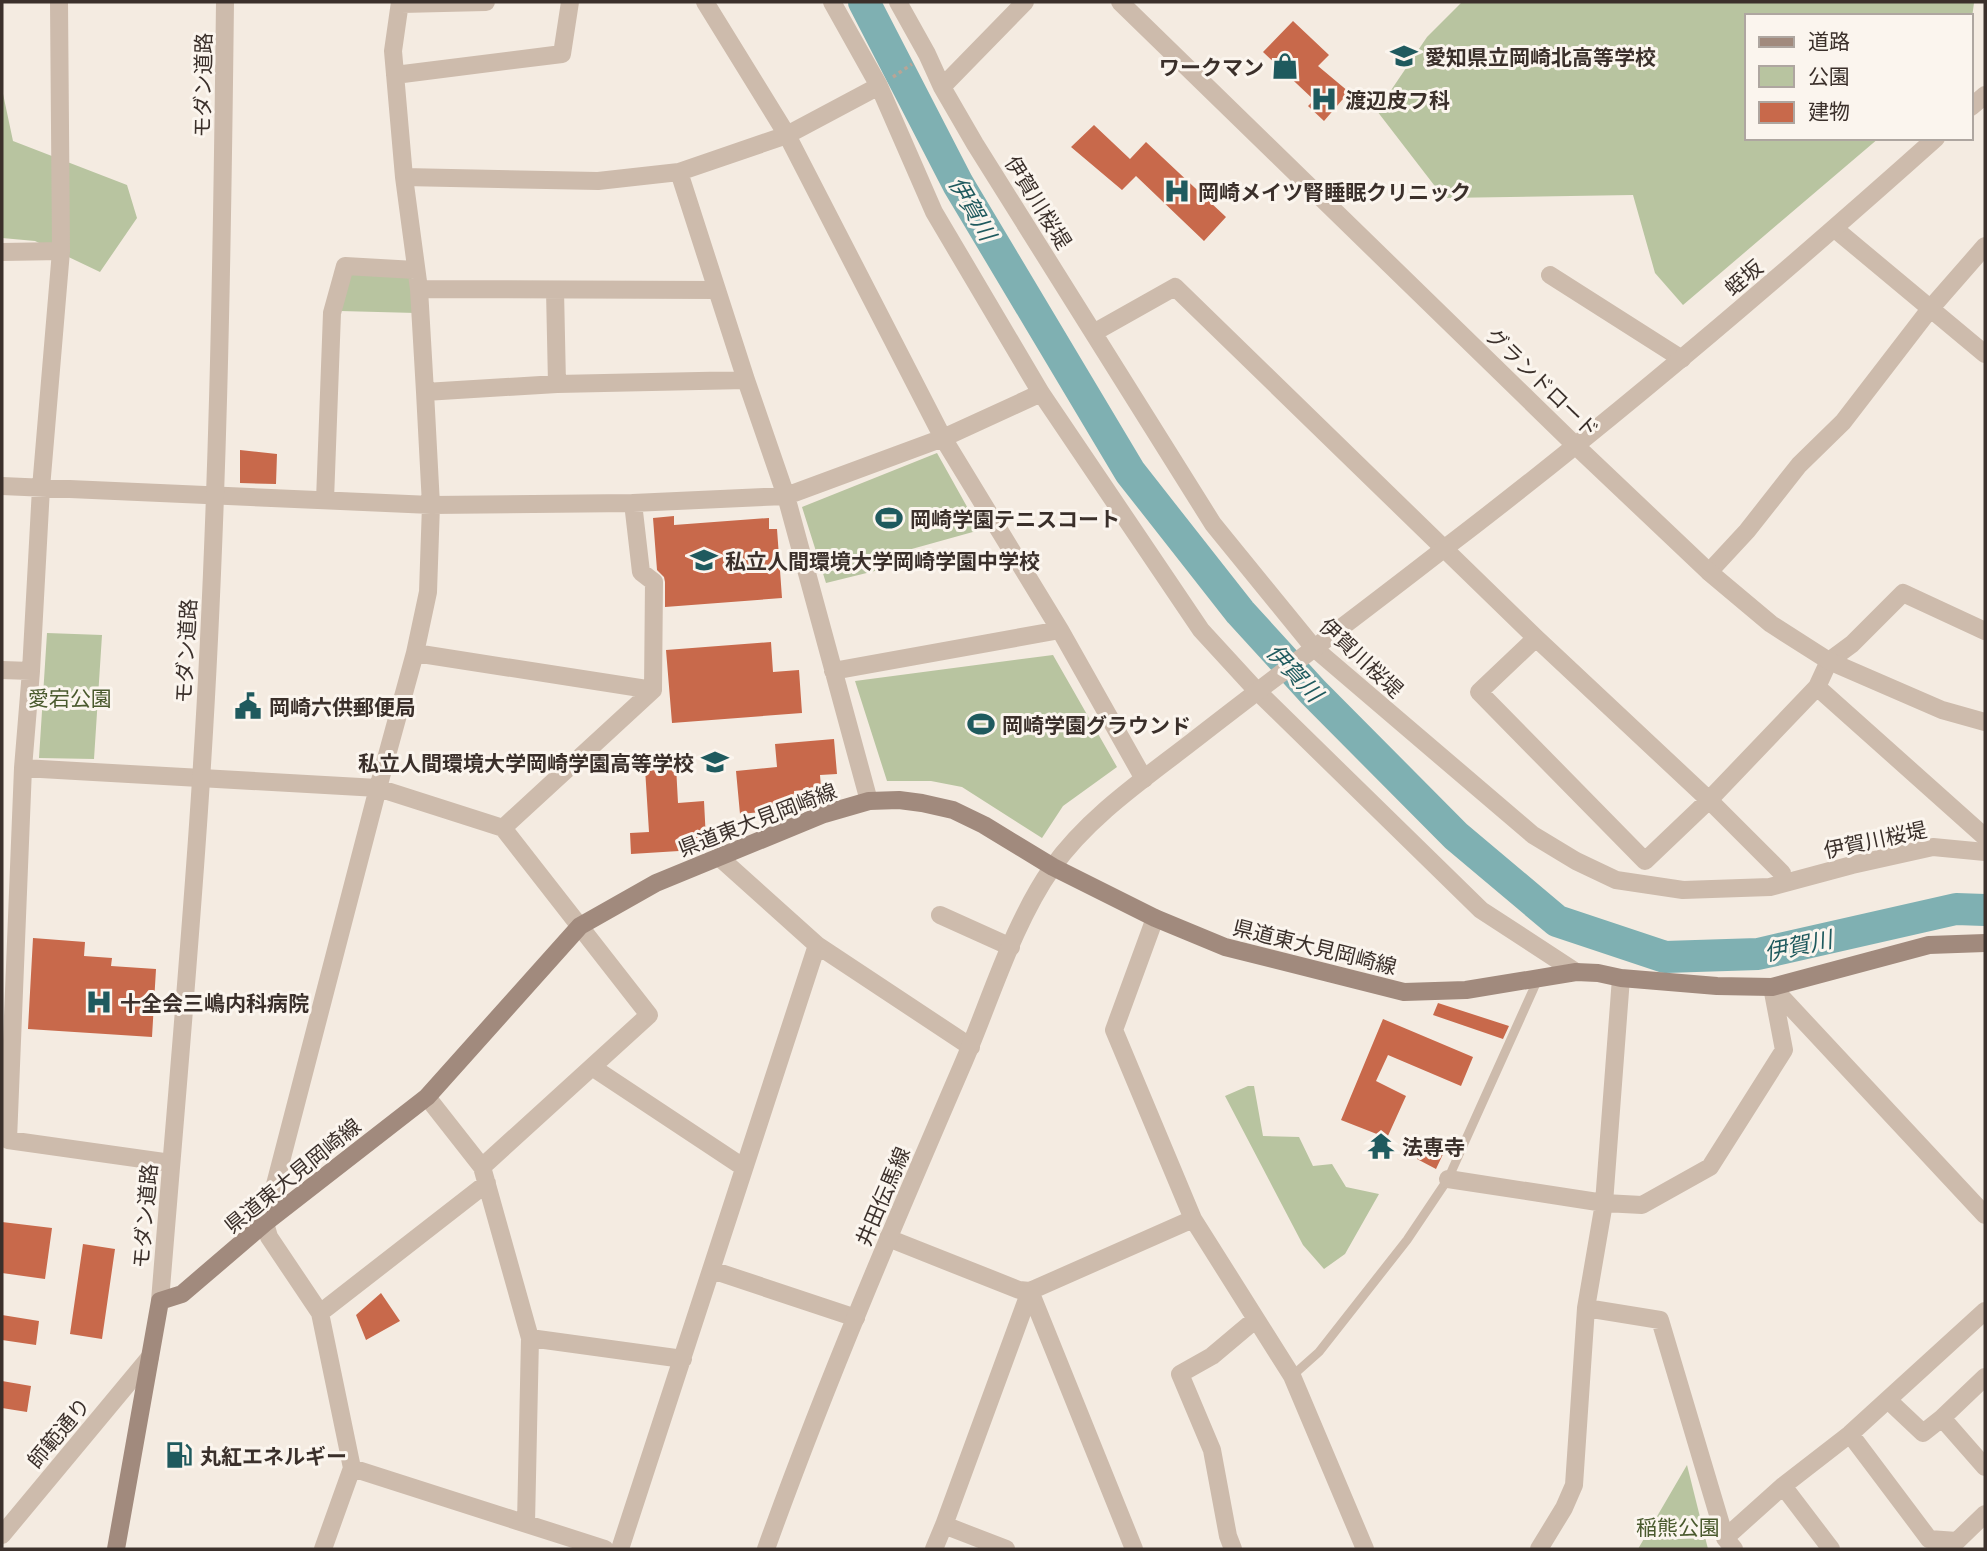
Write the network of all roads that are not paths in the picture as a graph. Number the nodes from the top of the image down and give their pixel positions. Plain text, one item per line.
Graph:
1 (59, 2) edge
2 (225, 2) edge
3 (485, 2) edge
4 (570, 2) edge
5 (705, 2) edge
6 (832, 2) edge
7 (898, 2) edge
8 (1025, 2) edge
9 (1119, 2) edge
10 (400, 3) edge
11 (395, 75) junction
12 (879, 86) junction
13 (942, 87) junction
14 (788, 135) junction
15 (1934, 140) edge
16 (679, 172) junction
17 (404, 177) junction
18 (1835, 229) junction
19 (1985, 246) edge
20 (61, 251) junction
21 (2, 252) edge
22 (415, 270) junction
23 (1549, 275) dead end
24 (419, 289) junction
25 (555, 290) junction
26 (717, 290) junction
27 (1930, 309) junction
28 (1095, 332) junction
29 (1985, 354) edge
30 (1682, 359) junction
31 (746, 380) junction
32 (557, 384) junction
33 (425, 392) junction
34 (1041, 393) junction
35 (943, 438) junction
36 (1575, 445) junction
37 (2, 486) edge
38 (41, 488) junction
39 (215, 496) junction
40 (786, 496) junction
41 (326, 500) junction
42 (633, 503) junction
43 (431, 505) junction
44 (1445, 548) junction
45 (1709, 572) junction
46 (1985, 630) edge
47 (1060, 631) junction
48 (1536, 638) junction
49 (1314, 648) junction
50 (415, 653) junction
51 (1829, 661) junction
52 (2, 670) edge
53 (31, 671) junction
54 (833, 671) junction
55 (1817, 687) junction
56 (653, 690) junction
57 (1257, 691) junction
58 (1985, 722) edge
59 (23, 768) junction
60 (201, 778) junction
61 (1144, 779) junction
62 (378, 788) junction
63 (1709, 800) junction
64 (869, 802) junction
65 (503, 828) junction
66 (1985, 837) edge
67 (1985, 852) edge
68 (719, 857) junction
69 (1053, 867) junction
70 (1782, 873) dead end
71 (940, 915) dead end
72 (1155, 918) junction
73 (10, 922) edge
74 (580, 926) junction
75 (1985, 943) edge
76 (817, 945) junction
77 (1011, 947) junction
78 (1576, 972) junction
79 (1621, 978) junction
80 (1538, 979) junction
81 (1772, 987) junction
82 (971, 1047) junction
83 (592, 1067) junction
84 (427, 1097) junction
85 (5, 1137) edge
86 (171, 1163) junction
87 (743, 1167) junction
88 (484, 1175) junction
89 (1448, 1179) junction
90 (1604, 1203) junction
91 (1985, 1215) edge
92 (1193, 1219) junction
93 (265, 1223) junction
94 (888, 1238) junction
95 (712, 1269) junction
96 (1030, 1291) junction
97 (160, 1301) junction
98 (1586, 1308) junction
99 (1985, 1311) edge
100 (320, 1314) junction
101 (856, 1318) junction
102 (1256, 1319) junction
103 (530, 1338) junction
104 (150, 1357) junction
105 (683, 1359) junction
106 (1292, 1376) junction
107 (1985, 1377) edge
108 (1888, 1400) junction
109 (1942, 1418) junction
110 (1850, 1434) junction
111 (1985, 1467) edge
112 (352, 1468) junction
113 (1783, 1486) junction
114 (1985, 1514) edge
115 (526, 1523) junction
116 (944, 1525) junction
117 (2, 1535) edge
118 (1729, 1544) edge
119 (116, 1549) edge
120 (323, 1549) edge
121 (605, 1549) edge
122 (620, 1549) edge
123 (766, 1549) edge
124 (933, 1549) edge
125 (1006, 1549) edge
126 (1134, 1549) edge
127 (1233, 1549) edge
128 (1365, 1549) edge
129 (1539, 1549) edge
130 (1831, 1549) edge

1 - 20 street
2 - 39 street, モダン道路
3 - 10 street
4 - 11 street
5 - 14 street
6 - 12 street
7 - 13 street, 伊賀川桜堤
8 - 13 street
9 - 36 street, グランドロード
10 - 11 street
11 - 17 street
12 - 14 street
12 - 34 street
13 - 28 street, 伊賀川桜堤
14 - 16 street
14 - 35 street
15 - 18 street, 蛭坂
16 - 17 street
16 - 26 street
17 - 22 street
18 - 27 street
18 - 30 street, 蛭坂
19 - 27 street
20 - 21 street
20 - 38 street
22 - 24 street
22 - 41 street
23 - 30 street
24 - 25 street
24 - 33 street
25 - 26 street
25 - 32 street
26 - 31 street
27 - 29 street
27 - 45 street
28 - 44 street
28 - 49 street, 伊賀川桜堤
30 - 36 street, 蛭坂
31 - 32 street
31 - 40 street
32 - 33 street
33 - 43 street
34 - 35 street
34 - 57 street
35 - 40 street
35 - 47 street
36 - 44 street, 蛭坂
36 - 45 street, グランドロード
37 - 38 street
38 - 39 street
38 - 53 street
39 - 41 street
39 - 60 street, モダン道路
40 - 42 street
40 - 54 street
41 - 43 street
42 - 43 street
42 - 56 street
43 - 50 street
44 - 48 street
44 - 49 street, 蛭坂
45 - 51 street, グランドロード
46 - 51 street
47 - 54 street
47 - 61 street
48 - 63 street
48 - 63 street
49 - 57 street, 井田伝馬線
49 - 67 street, 伊賀川桜堤
50 - 56 street
50 - 62 street
51 - 55 street
51 - 58 street, グランドロード
52 - 53 street
53 - 59 street
54 - 64 street
55 - 63 street
55 - 66 street
56 - 65 street
57 - 61 street, 井田伝馬線
57 - 78 street
59 - 60 street
59 - 73 street
60 - 62 street
60 - 86 street, モダン道路
61 - 69 street, 井田伝馬線
62 - 65 street
62 - 93 street
63 - 70 street
64 - 68 main road, 県道東大見岡崎線
64 - 69 main road, 県道東大見岡崎線
65 - 74 street
68 - 74 main road, 県道東大見岡崎線
68 - 76 street
69 - 72 main road, 県道東大見岡崎線
69 - 77 street, 井田伝馬線
71 - 77 street
72 - 80 main road, 県道東大見岡崎線
72 - 92 street
73 - 85 street
74 - 83 street
74 - 84 main road, 県道東大見岡崎線
75 - 81 main road, 県道東大見岡崎線
76 - 82 street
76 - 87 street
77 - 82 street, 井田伝馬線
78 - 79 main road, 県道東大見岡崎線
78 - 80 main road, 県道東大見岡崎線
79 - 81 main road, 県道東大見岡崎線
79 - 90 street
80 - 89 lane
81 - 90 street
81 - 91 street
82 - 94 street, 井田伝馬線
83 - 87 street
83 - 88 street
84 - 88 street
84 - 93 main road, 県道東大見岡崎線
85 - 86 street
86 - 97 street, モダン道路
87 - 95 street
88 - 100 street
88 - 103 street
89 - 90 street
89 - 106 lane
90 - 98 street
92 - 96 street
92 - 102 street
93 - 97 main road, 県道東大見岡崎線
93 - 100 street
94 - 96 street
94 - 101 street, 井田伝馬線
95 - 101 street
95 - 105 street
96 - 116 street
96 - 126 street
97 - 104 main road
98 - 118 street
98 - 129 street
99 - 108 street
100 - 112 street
101 - 123 street, 井田伝馬線
102 - 106 street
102 - 127 street
103 - 105 street
103 - 115 street
104 - 117 street, 師範通り
104 - 119 main road
105 - 122 street
106 - 128 street
107 - 109 street
108 - 109 street
108 - 110 street
109 - 111 street
110 - 113 street
110 - 114 street
112 - 115 street
112 - 120 street
113 - 118 street
113 - 130 street
115 - 121 street
116 - 124 street
116 - 125 street

